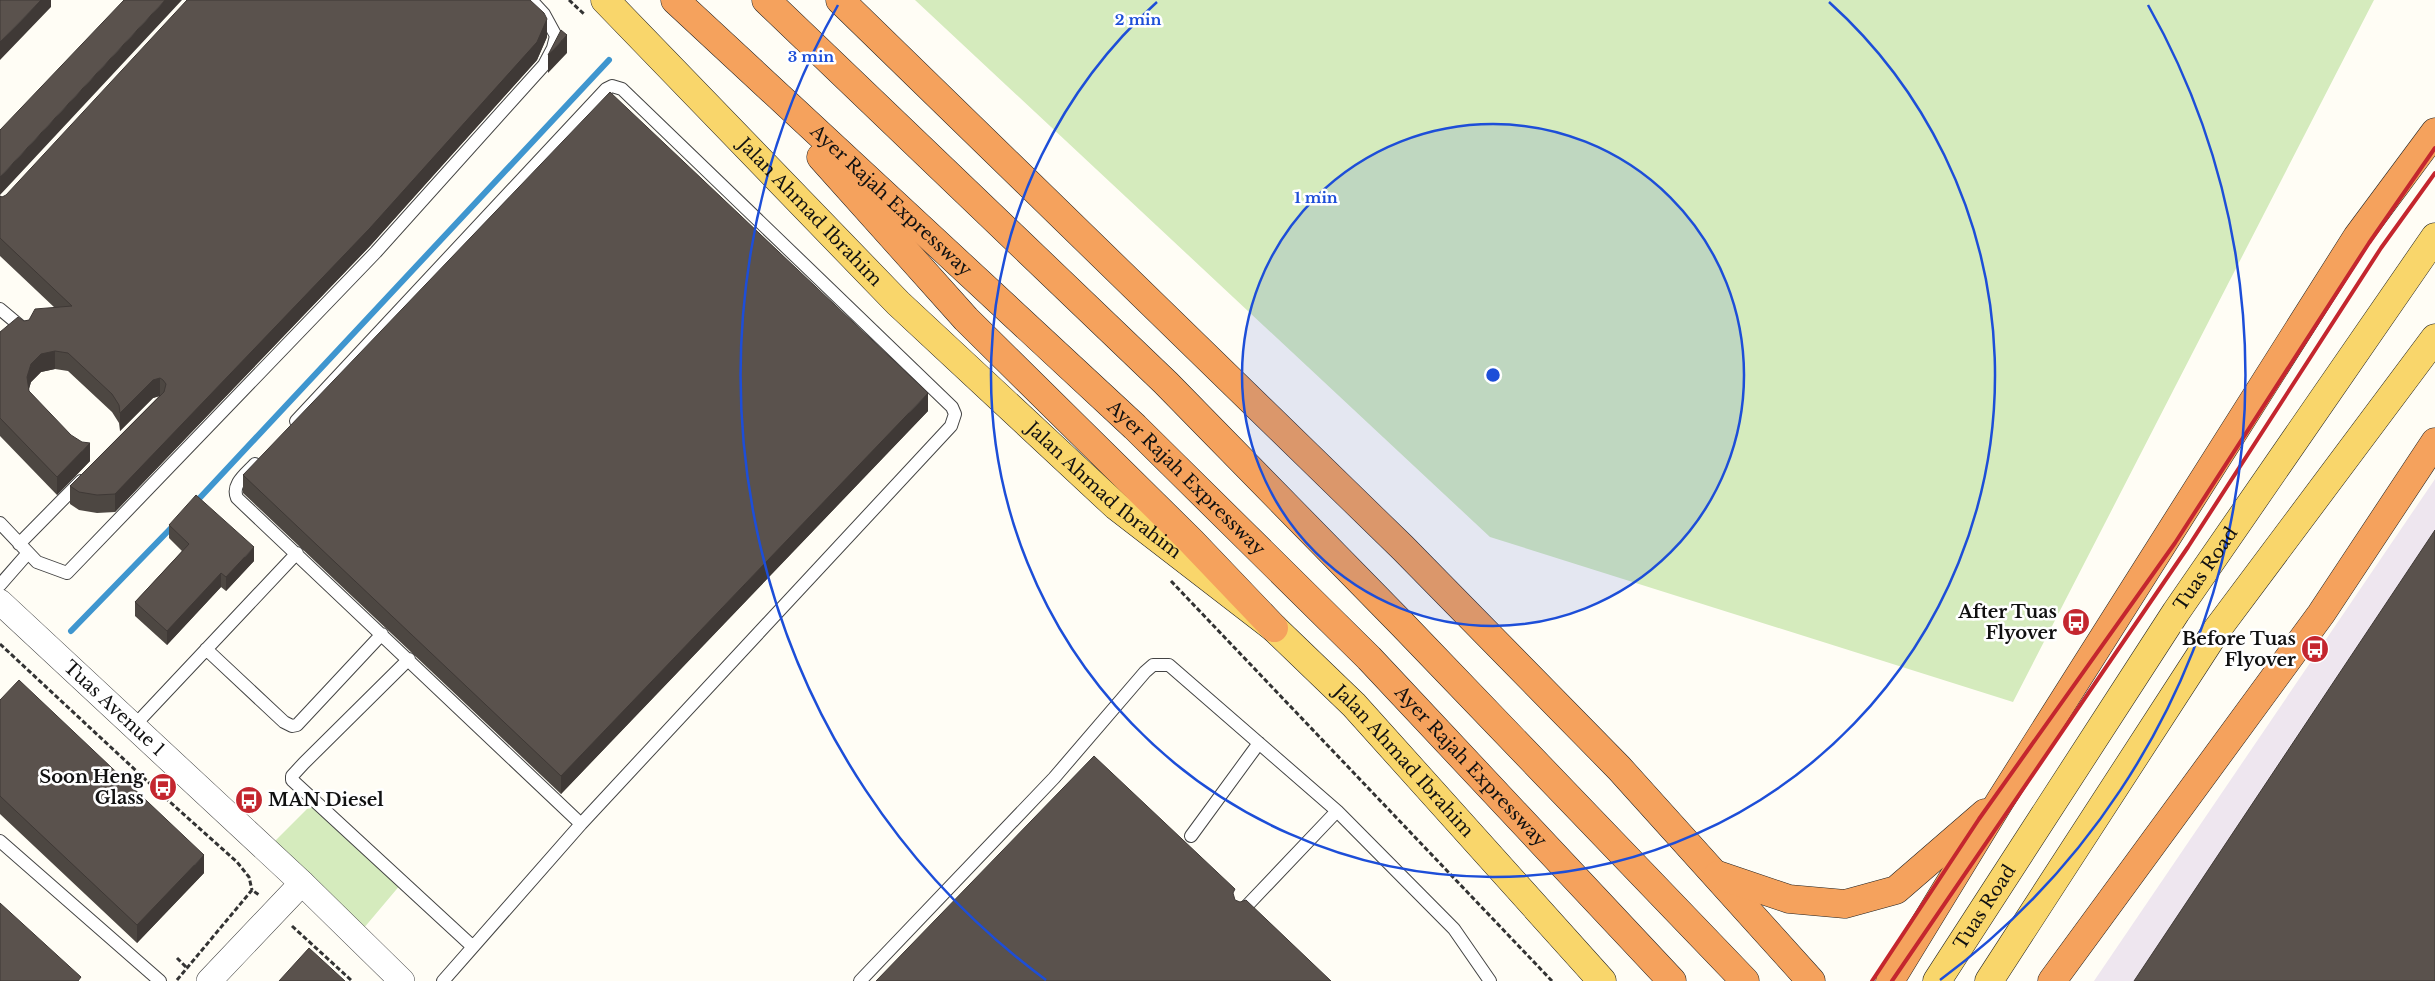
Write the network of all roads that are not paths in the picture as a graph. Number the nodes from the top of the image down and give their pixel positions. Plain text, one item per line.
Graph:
1 (532, 0) edge
2 (605, 0) edge
3 (675, 0) edge
4 (766, 0) edge
5 (840, 0) edge
6 (700, 24) junction
7 (2435, 132) edge
8 (2435, 237) edge
9 (0, 310) edge
10 (26, 331) edge
11 (2435, 338) edge
12 (284, 433) edge
13 (2435, 442) edge
14 (264, 454) edge
15 (89, 474) edge
16 (0, 523) edge
17 (24, 548) junction
18 (297, 553) junction
19 (0, 585) edge
20 (0, 602) edge
21 (1274, 628) junction
22 (382, 634) junction
23 (206, 649) junction
24 (409, 659) junction
25 (134, 726) junction
26 (1259, 743) junction
27 (2000, 801) junction
28 (1336, 812) junction
29 (581, 824) junction
30 (1191, 836) dead end
31 (0, 841) edge
32 (1715, 874) junction
33 (302, 883) junction
34 (1241, 912) edge
35 (472, 946) junction
36 (2072, 952) junction
37 (160, 981) edge
38 (209, 981) edge
39 (402, 981) edge
40 (443, 981) edge
41 (860, 981) edge
42 (1490, 981) edge
43 (1602, 981) edge
44 (1672, 981) edge
45 (1745, 981) edge
46 (1812, 981) edge
47 (1890, 981) edge
48 (1937, 981) edge
49 (1989, 981) edge
50 (2052, 981) edge
51 (2066, 981) edge

1 - 17 lane
2 - 21 main road, Jalan Ahmad Ibrahim
3 - 6 highway, Ayer Rajah Expressway
4 - 45 highway
5 - 32 highway
6 - 21 highway
6 - 44 highway, Ayer Rajah Expressway
7 - 27 highway
8 - 48 main road, Tuas Road
9 - 10 lane
11 - 49 main road
12 - 29 lane
13 - 36 highway
14 - 18 lane
15 - 17 lane
16 - 17 lane
17 - 19 lane
18 - 22 lane
18 - 23 lane
20 - 25 street, Tuas Avenue 1
21 - 43 main road, Jalan Ahmad Ibrahim
22 - 23 lane
22 - 24 lane
23 - 25 lane
24 - 29 lane
24 - 35 lane
25 - 33 street, Tuas Avenue 1
26 - 28 lane
26 - 30 lane
26 - 41 lane
27 - 32 highway
27 - 47 highway
28 - 34 lane
28 - 42 lane
29 - 35 lane
31 - 37 lane
32 - 46 highway
33 - 38 street
33 - 39 street, Tuas Avenue 1
35 - 40 lane
36 - 50 highway
36 - 51 highway

